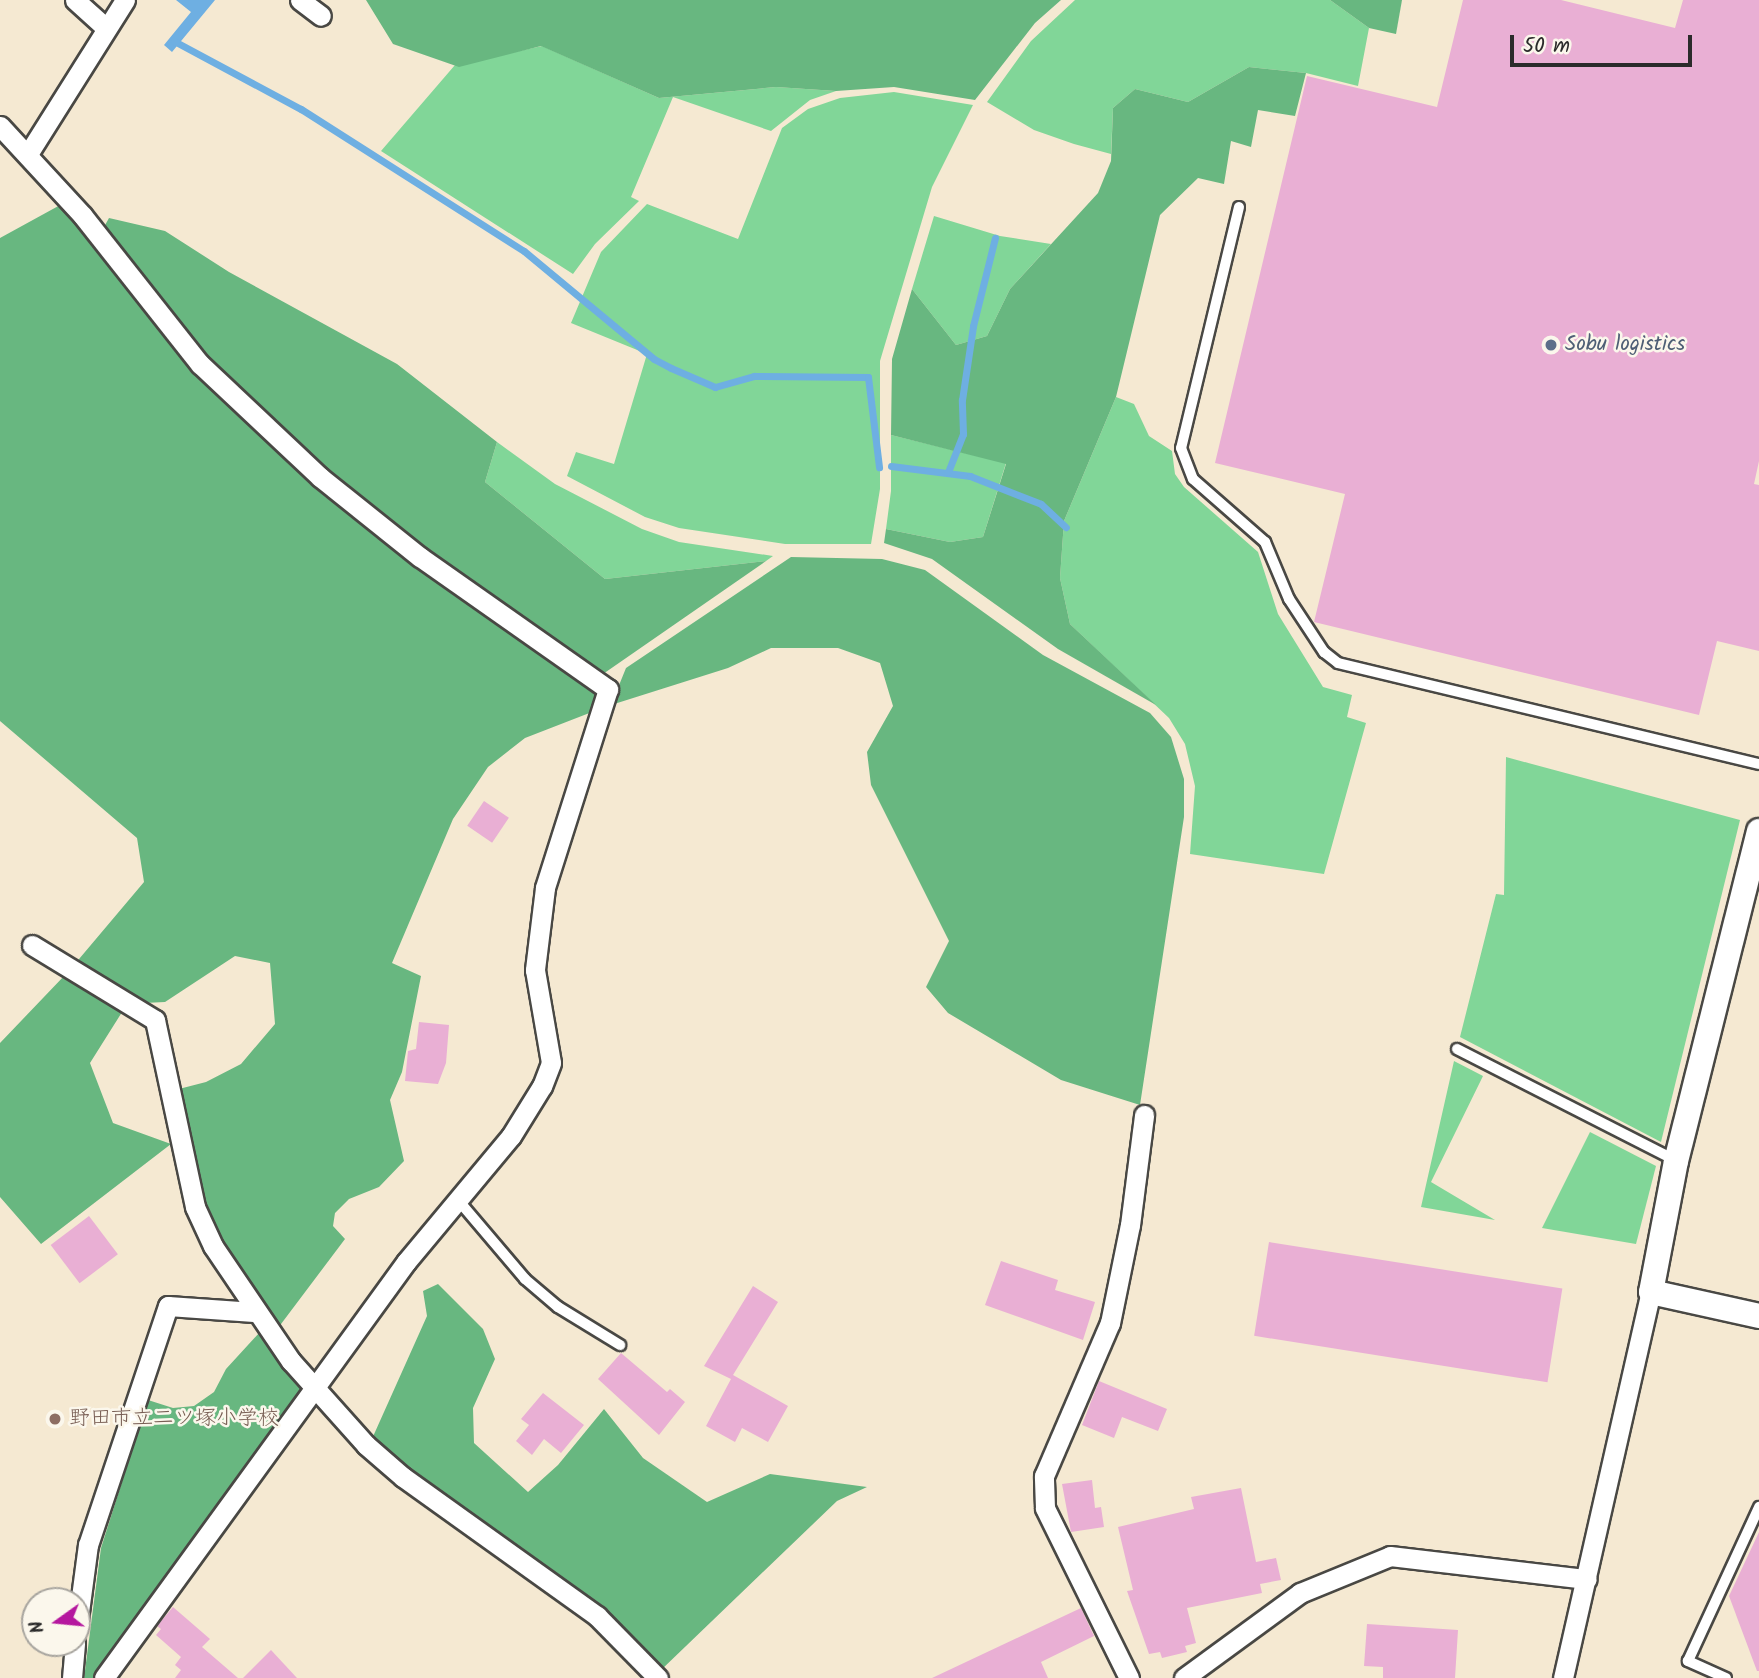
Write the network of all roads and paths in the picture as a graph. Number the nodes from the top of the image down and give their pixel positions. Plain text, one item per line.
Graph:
1 (75, 0) edge
2 (125, 0) edge
3 (300, 0) edge
4 (321, 16) dead end
5 (106, 28) junction
6 (0, 126) edge
7 (28, 154) junction
8 (1239, 207) dead end
9 (1759, 764) edge
10 (1759, 831) edge
11 (32, 945) dead end
12 (1457, 1049) dead end
13 (1144, 1115) dead end
14 (1676, 1161) junction
15 (458, 1200) junction
16 (1651, 1292) junction
17 (254, 1312) junction
18 (1759, 1316) edge
19 (620, 1345) dead end
20 (316, 1389) junction
21 (1759, 1507) edge
22 (1587, 1579) junction
23 (82, 1587) edge
24 (74, 1657) edge
25 (72, 1678) edge
26 (104, 1678) edge
27 (658, 1678) edge
28 (1129, 1678) edge
29 (1184, 1678) edge
30 (1563, 1678) edge
31 (1727, 1678) edge

1 - 5 street
2 - 5 street
3 - 4 street
5 - 7 street
6 - 7 street
7 - 15 street
8 - 9 lane
10 - 14 street
11 - 17 street
12 - 14 lane
13 - 28 street
14 - 16 street
15 - 19 lane
15 - 20 street
16 - 18 street
16 - 22 street
17 - 20 street
17 - 23 street
20 - 26 street
20 - 27 street
21 - 31 lane
22 - 29 street
22 - 30 street
24 - 25 street

